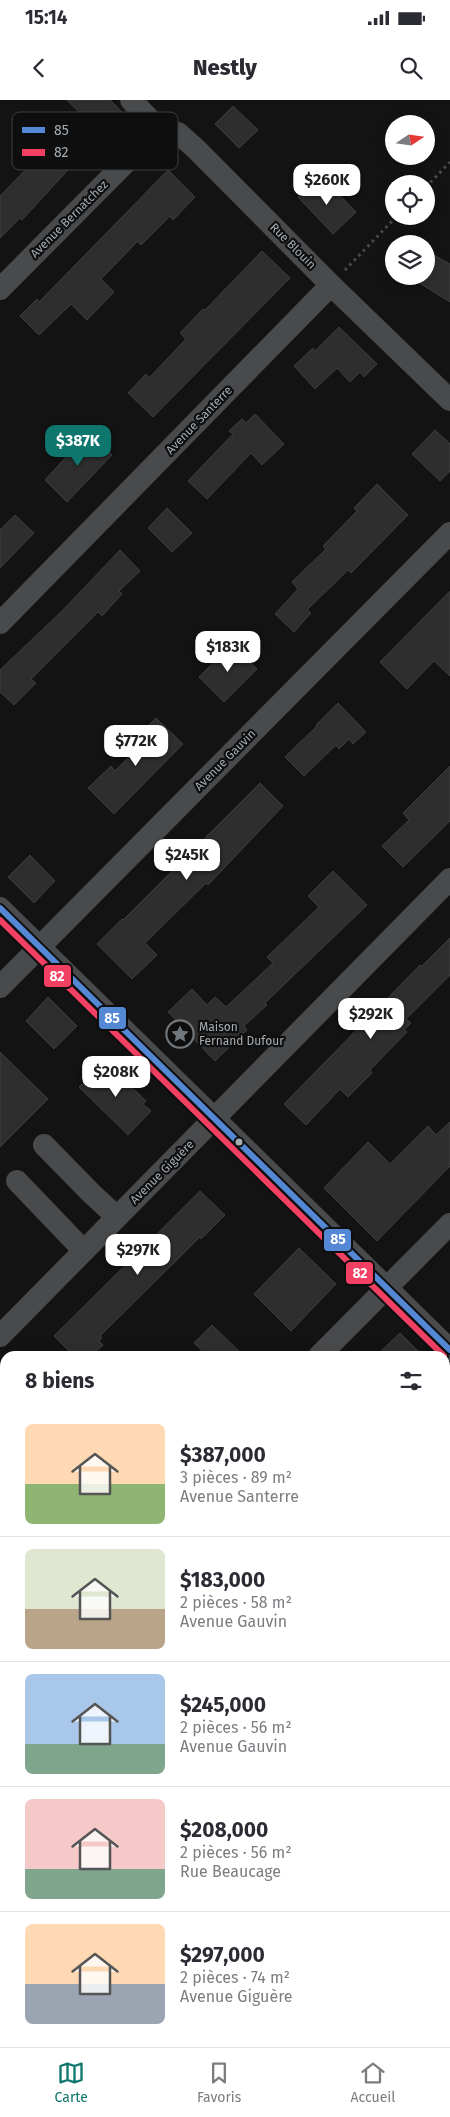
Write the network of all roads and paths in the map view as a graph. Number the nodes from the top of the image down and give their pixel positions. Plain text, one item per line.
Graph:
1 (131, 100) edge
2 (143, 112) edge
3 (178, 133) edge
4 (450, 162) edge
5 (118, 170) edge
6 (435, 177) edge
7 (388, 225) edge
8 (331, 285) junction
9 (0, 289) edge
10 (450, 400) edge
11 (450, 533) edge
12 (0, 622) edge
13 (450, 879) edge
14 (0, 908) edge
15 (40, 948) junction
16 (0, 987) edge
17 (214, 1119) junction
18 (44, 1145) dead end
19 (17, 1181) dead end
20 (117, 1217) junction
21 (450, 1224) edge
22 (84, 1251) junction
23 (386, 1288) junction
24 (0, 1336) edge
25 (450, 1350) edge
26 (324, 1351) edge

1 - 2 street, Rue Blouin
3 - 8 street, Rue Blouin
4 - 6 path
5 - 9 street, Avenue Bernatchez
7 - 8 path
8 - 10 street, Rue Blouin
8 - 12 street, Avenue Santerre
11 - 15 street, Avenue Gauvin
13 - 17 street, Avenue Giguère
14 - 15 street
15 - 16 street, Avenue Gauvin
15 - 17 street
17 - 20 street, Avenue Giguère
17 - 23 street
18 - 20 street
19 - 22 street
20 - 22 street, Avenue Giguère
21 - 23 street
22 - 24 street, Avenue Giguère
23 - 25 street
23 - 26 street

